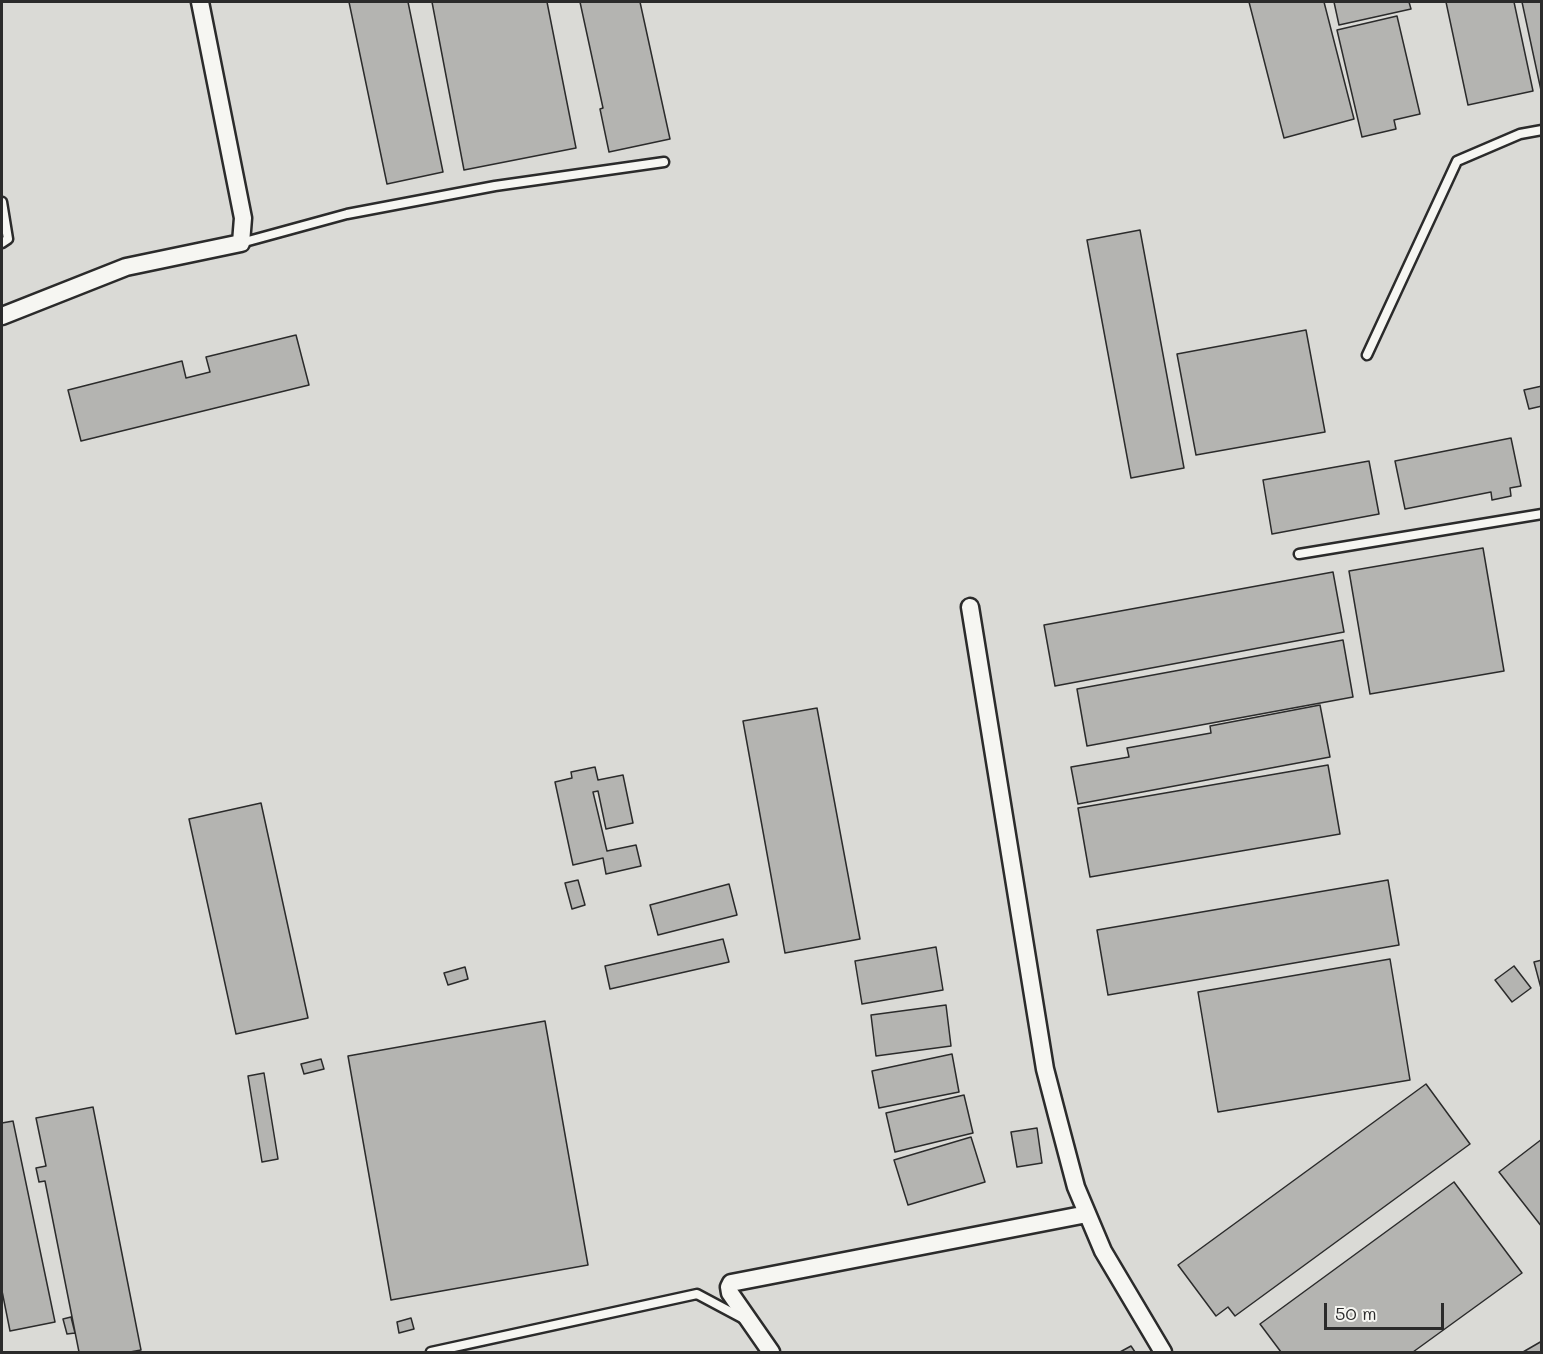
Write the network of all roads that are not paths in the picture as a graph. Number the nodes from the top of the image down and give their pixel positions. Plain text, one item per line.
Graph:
1 (200, 2) edge
2 (1542, 130) edge
3 (664, 162) dead end
4 (2, 202) edge
5 (2, 243) edge
6 (241, 243) junction
7 (2, 316) edge
8 (1367, 355) dead end
9 (1542, 514) edge
10 (1299, 554) dead end
11 (970, 607) dead end
12 (1087, 1214) junction
13 (748, 1321) junction
14 (431, 1353) edge
15 (771, 1353) edge
16 (1163, 1353) edge

1 - 6 street
2 - 8 lane
3 - 6 lane
4 - 5 lane
6 - 7 street
9 - 10 lane
11 - 12 street
12 - 13 street
12 - 16 street
13 - 14 lane
13 - 15 street

